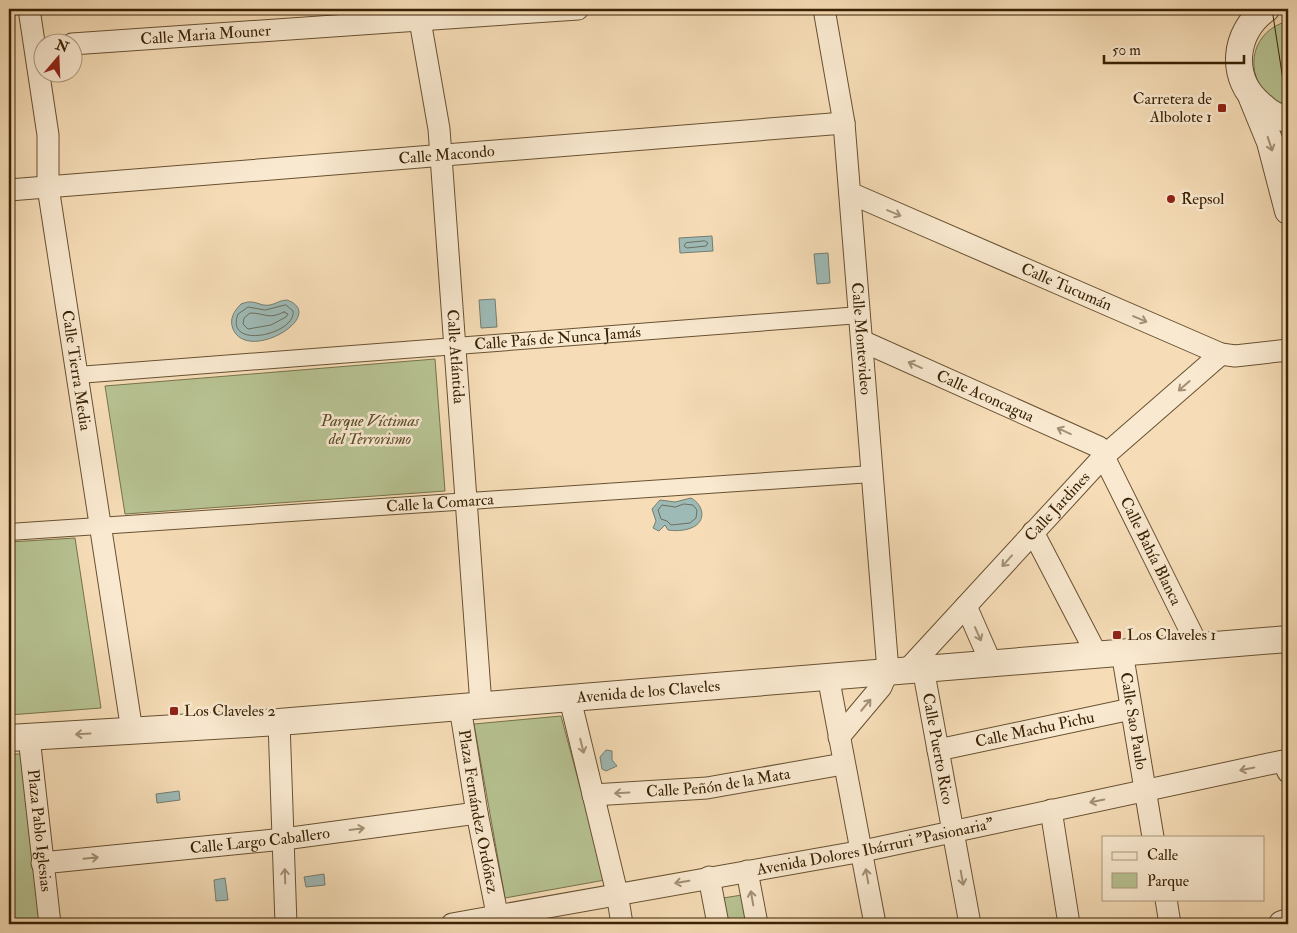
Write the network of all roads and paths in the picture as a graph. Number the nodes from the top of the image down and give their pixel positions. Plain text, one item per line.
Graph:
1 (29, 9) edge
2 (578, 9) edge
3 (824, 9) edge
4 (1266, 9) edge
5 (419, 14) edge
6 (1246, 19) edge
7 (35, 32) edge
8 (82, 43) edge
9 (43, 82) edge
10 (1252, 98) junction
11 (1288, 119) edge
12 (844, 123) junction
13 (440, 154) junction
14 (48, 186) junction
15 (9, 190) edge
16 (850, 194) junction
17 (1288, 211) edge
18 (860, 315) junction
19 (862, 341) junction
20 (454, 346) junction
21 (1288, 350) edge
22 (1221, 354) junction
23 (78, 375) junction
24 (1104, 456) junction
25 (872, 474) junction
26 (466, 502) junction
27 (101, 526) junction
28 (9, 532) edge
29 (1033, 532) junction
30 (966, 606) junction
31 (1288, 639) edge
32 (1198, 646) junction
33 (1122, 652) junction
34 (1096, 653) junction
35 (991, 662) junction
36 (906, 670) junction
37 (828, 676) junction
38 (570, 699) junction
39 (471, 706) junction
40 (1131, 709) junction
41 (279, 722) junction
42 (132, 731) junction
43 (839, 737) junction
44 (19, 738) edge
45 (938, 750) junction
46 (843, 764) junction
47 (1288, 772) edge
48 (1144, 791) junction
49 (593, 795) junction
50 (1051, 810) junction
51 (477, 814) junction
52 (954, 831) junction
53 (1153, 836) edge
54 (284, 839) junction
55 (863, 851) junction
56 (42, 863) junction
57 (748, 871) junction
58 (710, 877) junction
59 (617, 893) junction
60 (1166, 900) edge
61 (498, 920) edge
62 (1288, 922) edge
63 (50, 924) edge
64 (286, 924) edge
65 (452, 924) edge
66 (622, 924) edge
67 (718, 924) edge
68 (757, 924) edge
69 (875, 924) edge
70 (970, 924) edge
71 (1069, 924) edge
72 (1170, 924) edge
73 (1282, 924) edge

1 - 7 street, Calle Tierra Media
2 - 5 street, Calle Maria Mouner
3 - 12 street, Calle Montevideo
4 - 6 street
5 - 8 street, Calle Maria Mouner
5 - 13 street, Calle Atlántida
6 - 10 street
9 - 14 street, Calle Tierra Media
10 - 11 street
10 -> 17 street
12 - 13 street, Calle Macondo
12 - 16 street, Calle Montevideo
13 - 14 street, Calle Macondo
13 - 20 street, Calle Atlántida
14 - 15 street, Calle Macondo
14 - 23 street, Calle Tierra Media
16 - 18 street, Calle Montevideo
16 -> 22 street, Calle Tucumán
18 - 19 street, Calle Montevideo
18 - 20 street, Calle País de Nunca Jamás
24 -> 19 street, Calle Aconcagua
19 - 25 street, Calle Montevideo
20 - 23 street, Calle País de Nunca Jamás
20 - 26 street, Calle Atlántida
21 - 22 street, Calle Tucumán
22 -> 24 street, Calle Jardines
23 - 27 street, Calle Tierra Media
24 - 29 street, Calle Jardines
24 - 32 street, Calle Bahía Blanca
25 - 26 street, Calle la Comarca
25 - 36 street, Calle Montevideo
26 - 27 street, Calle la Comarca
26 - 39 street, Calle Atlántida
27 - 28 street, Calle la Comarca
27 - 42 street, Calle Tierra Media
29 -> 30 street, Calle Jardines
29 - 34 street
30 -> 35 street
30 - 36 street, Calle Jardines
31 - 32 street, Avenida de los Claveles
32 - 33 street, Avenida de los Claveles
33 - 34 street, Avenida de los Claveles
33 - 40 street, Calle Sao Paulo
34 - 35 street, Avenida de los Claveles
35 - 36 street, Avenida de los Claveles
36 - 37 street, Avenida de los Claveles
43 -> 36 street, Calle Jardines
36 - 45 street, Calle Puerto Rico
37 - 38 street, Avenida de los Claveles
37 - 43 street
38 - 39 street, Avenida de los Claveles
38 -> 49 street
39 - 41 street, Avenida de los Claveles
39 - 51 street, Plaza Fernández Ordóñez
40 - 45 street, Calle Machu Pichu
40 - 48 street, Calle Sao Paulo
41 - 42 street, Avenida de los Claveles
41 - 54 street
42 -> 44 street, Avenida de los Claveles
43 - 46 street
44 - 56 street, Plaza Pablo Iglesias
45 - 52 street, Calle Puerto Rico
46 -> 49 street, Calle Peñón de la Mata
46 - 55 street
47 -> 48 street, Avenida Dolores Ibárruri "Pasionaria"
48 -> 50 street, Avenida Dolores Ibárruri "Pasionaria"
48 - 53 street, Calle Sao Paulo
49 - 59 street
50 - 52 street, Avenida Dolores Ibárruri "Pasionaria"
50 - 71 street
54 -> 51 street, Calle Largo Caballero
51 - 61 street, Plaza Fernández Ordóñez
52 - 55 street, Avenida Dolores Ibárruri "Pasionaria"
52 -> 70 street, Calle Puerto Rico
56 -> 54 street, Calle Largo Caballero
64 -> 54 street
55 - 57 street, Avenida Dolores Ibárruri "Pasionaria"
69 -> 55 street
56 - 63 street, Plaza Pablo Iglesias
57 - 58 street, Avenida Dolores Ibárruri "Pasionaria"
68 -> 57 street
58 -> 59 street, Avenida Dolores Ibárruri "Pasionaria"
58 - 67 street
59 - 61 street, Avenida Dolores Ibárruri "Pasionaria"
59 - 66 street
60 - 72 street
61 - 65 street, Avenida Dolores Ibárruri "Pasionaria"
62 - 73 street

